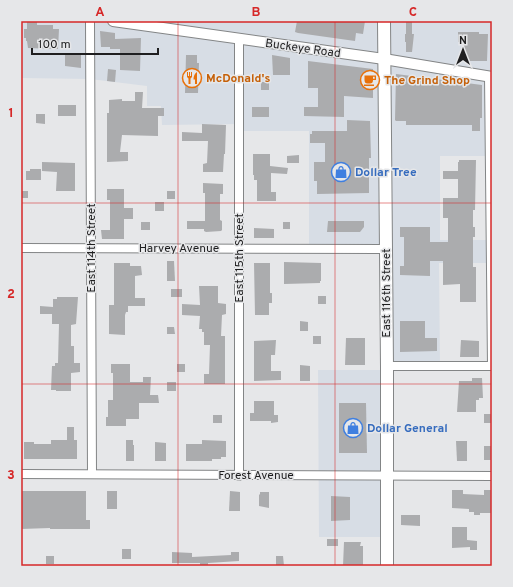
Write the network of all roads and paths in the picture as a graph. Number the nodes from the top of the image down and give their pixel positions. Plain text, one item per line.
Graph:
1 (90, 21) edge
2 (113, 21) edge
3 (384, 21) edge
4 (239, 40) junction
5 (384, 59) junction
6 (491, 76) edge
7 (21, 248) edge
8 (92, 248) junction
9 (239, 249) junction
10 (386, 249) junction
11 (387, 366) junction
12 (492, 366) edge
13 (21, 474) edge
14 (92, 474) junction
15 (239, 476) junction
16 (387, 476) junction
17 (492, 476) edge
18 (387, 566) edge

1 - 8 street, East 114th Street
2 - 4 street, Buckeye Road
3 - 5 main road, East 116th Street
4 - 5 street, Buckeye Road
4 - 9 street, East 115th Street
5 - 6 street, Buckeye Road
5 - 10 main road, East 116th Street
6 - 12 street
7 - 8 street, Harvey Avenue
8 - 9 street, Harvey Avenue
8 - 14 street, East 114th Street
9 - 10 street, Harvey Avenue
9 - 15 street, East 115th Street
10 - 11 main road, East 116th Street
11 - 12 street
11 - 16 main road, East 116th Street
13 - 14 street, Forest Avenue
14 - 15 street, Forest Avenue
15 - 16 street, Forest Avenue
16 - 17 street, Forest Avenue
16 - 18 main road, East 116th Street

